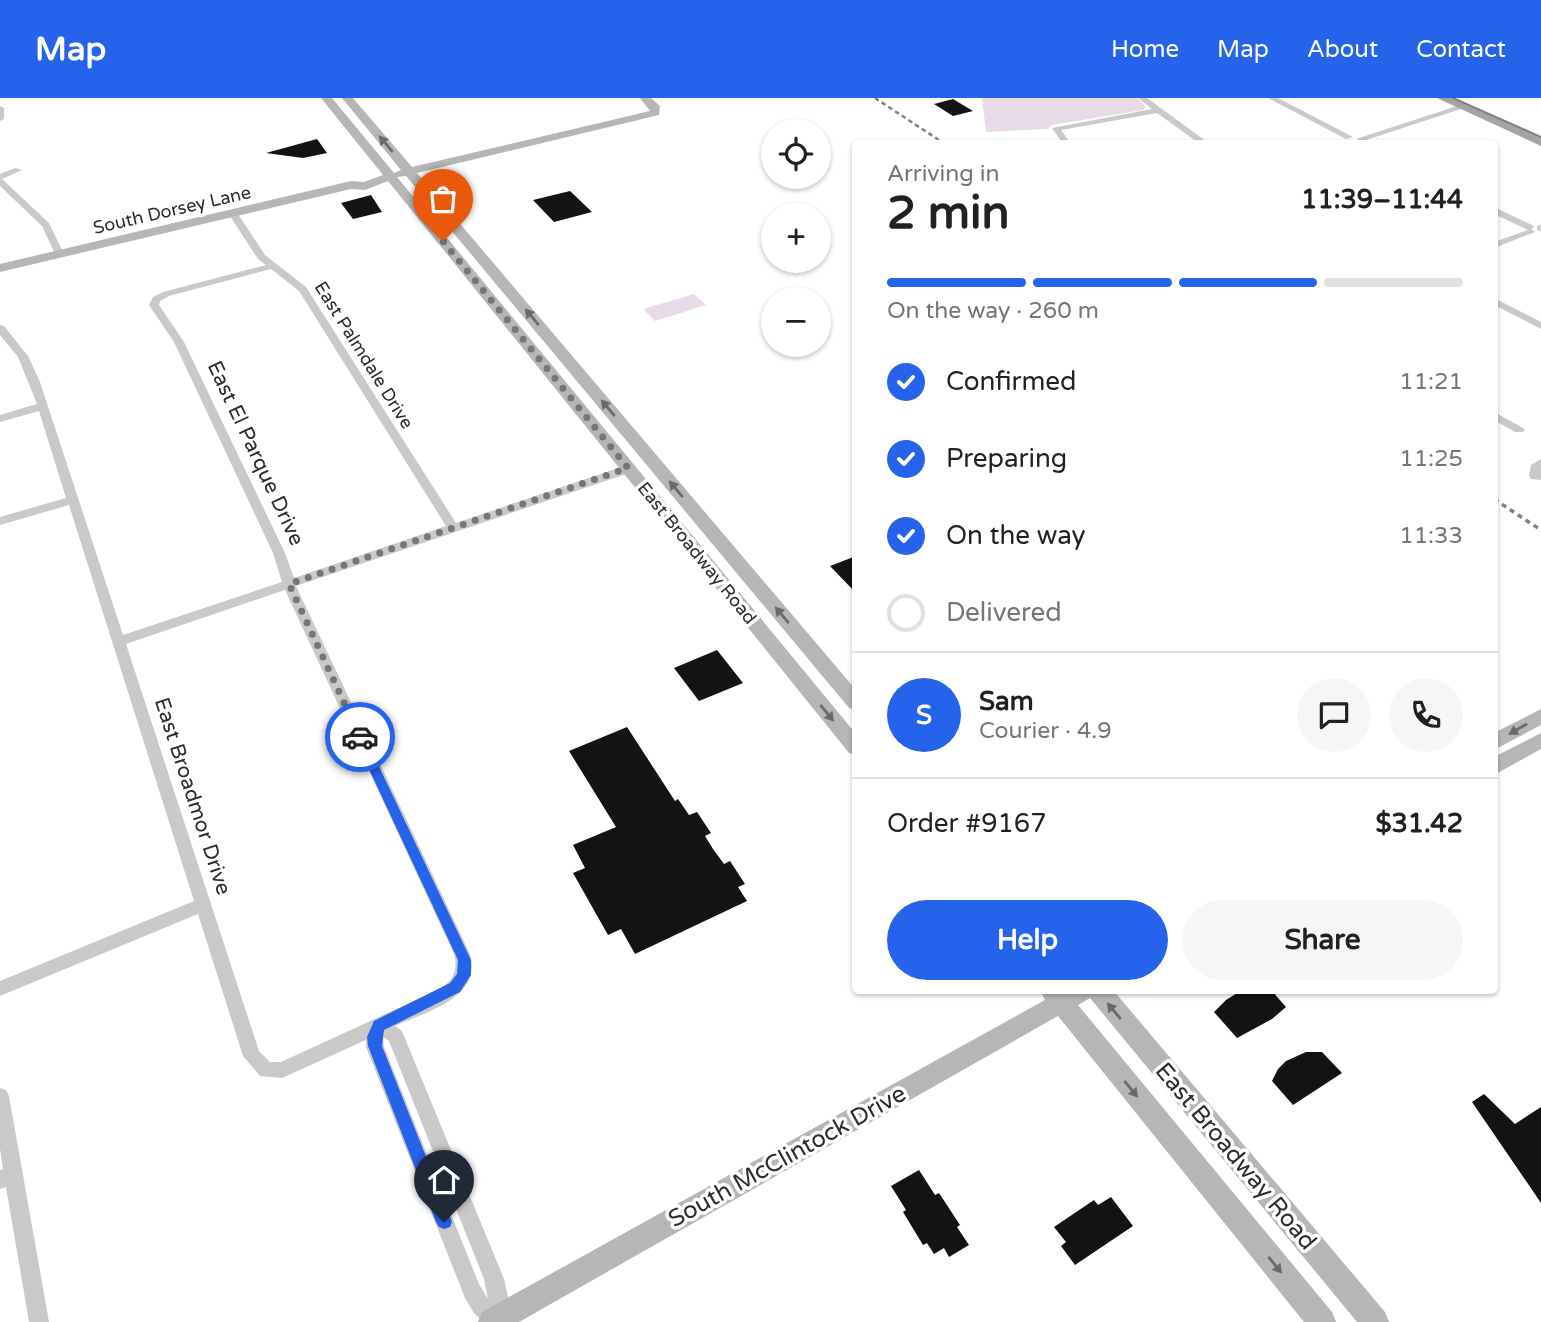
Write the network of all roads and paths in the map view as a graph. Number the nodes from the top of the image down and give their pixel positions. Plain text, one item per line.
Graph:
1 (326, 98) edge
2 (347, 98) edge
3 (645, 98) edge
4 (1142, 98) edge
5 (1272, 98) edge
6 (1443, 98) edge
7 (1465, 102) edge
8 (0, 108) edge
9 (1158, 110) junction
10 (0, 119) edge
11 (1541, 130) edge
12 (1064, 140) edge
13 (1200, 140) edge
14 (1346, 140) edge
15 (1365, 140) edge
16 (1541, 142) edge
17 (18, 170) dead end
18 (409, 172) junction
19 (391, 176) junction
20 (0, 179) edge
21 (1498, 212) edge
22 (233, 213) junction
23 (1537, 229) edge
24 (1498, 244) edge
25 (59, 254) junction
26 (274, 266) junction
27 (0, 268) edge
28 (514, 297) junction
29 (492, 302) junction
30 (1498, 303) edge
31 (1541, 326) edge
32 (2, 332) edge
33 (43, 407) junction
34 (1498, 417) edge
35 (0, 419) edge
36 (1519, 430) dead end
37 (652, 460) junction
38 (1541, 463) edge
39 (628, 468) junction
40 (1541, 476) edge
41 (73, 500) junction
42 (0, 521) edge
43 (453, 528) junction
44 (289, 584) junction
45 (118, 642) junction
46 (825, 667) junction
47 (799, 678) junction
48 (852, 698) edge
49 (1541, 716) edge
50 (1541, 740) edge
51 (1498, 741) edge
52 (852, 743) edge
53 (1498, 765) edge
54 (204, 904) junction
55 (464, 975) joint
56 (0, 989) edge
57 (1101, 994) edge
58 (1056, 997) edge
59 (379, 1025) junction
60 (0, 1096) edge
61 (7, 1177) edge
62 (494, 1321) edge
63 (39, 1322) edge
64 (1322, 1322) edge
65 (1374, 1322) edge

1 - 19 main road, East Broadway Road
18 -> 2 main road, East Broadway Road
3 - 18 main road, South Dorsey Lane
4 - 9 street
5 - 14 street
6 - 7 main road
7 - 11 main road
7 - 15 street
7 - 16 main road
8 - 10 street
9 - 12 street
9 - 13 street
17 - 20 street
18 - 19 main road, South Dorsey Lane
18 - 28 main road, East Broadway Road
19 - 22 main road, South Dorsey Lane
19 - 29 main road, East Broadway Road
20 - 25 street
21 - 23 street
22 - 25 main road, South Dorsey Lane
22 - 26 street, East Palmdale Drive
23 - 24 street
25 - 27 main road, South Dorsey Lane
26 - 43 street, East Palmdale Drive
26 - 44 street, East El Parque Drive
28 - 29 main road
37 -> 28 main road, East Broadway Road
29 - 39 main road, East Broadway Road
30 - 31 street
32 - 33 street, East Broadmor Drive
33 - 35 street
33 - 41 street, East Broadmor Drive
34 - 36 street
37 - 39 main road
46 -> 37 main road, East Broadway Road
38 - 40 street
39 - 43 street
39 - 47 main road, East Broadway Road
41 - 42 street
41 - 45 street, East Broadmor Drive
43 - 44 street
44 - 45 street
44 - 55 street, East El Parque Drive
45 - 54 street, East Broadmor Drive
46 - 47 main road
46 - 48 main road, East Broadway Road
47 -> 52 main road, East Broadway Road
49 -> 51 main road
50 - 53 main road
54 - 56 street
54 - 59 street, East Broadmor Drive
55 - 59 street, East Broadmor Drive
65 -> 57 main road, East Broadway Road
58 - 62 main road, South McClintock Drive
58 -> 64 main road, East Broadway Road
59 - 62 street
60 - 61 street
61 - 63 street

